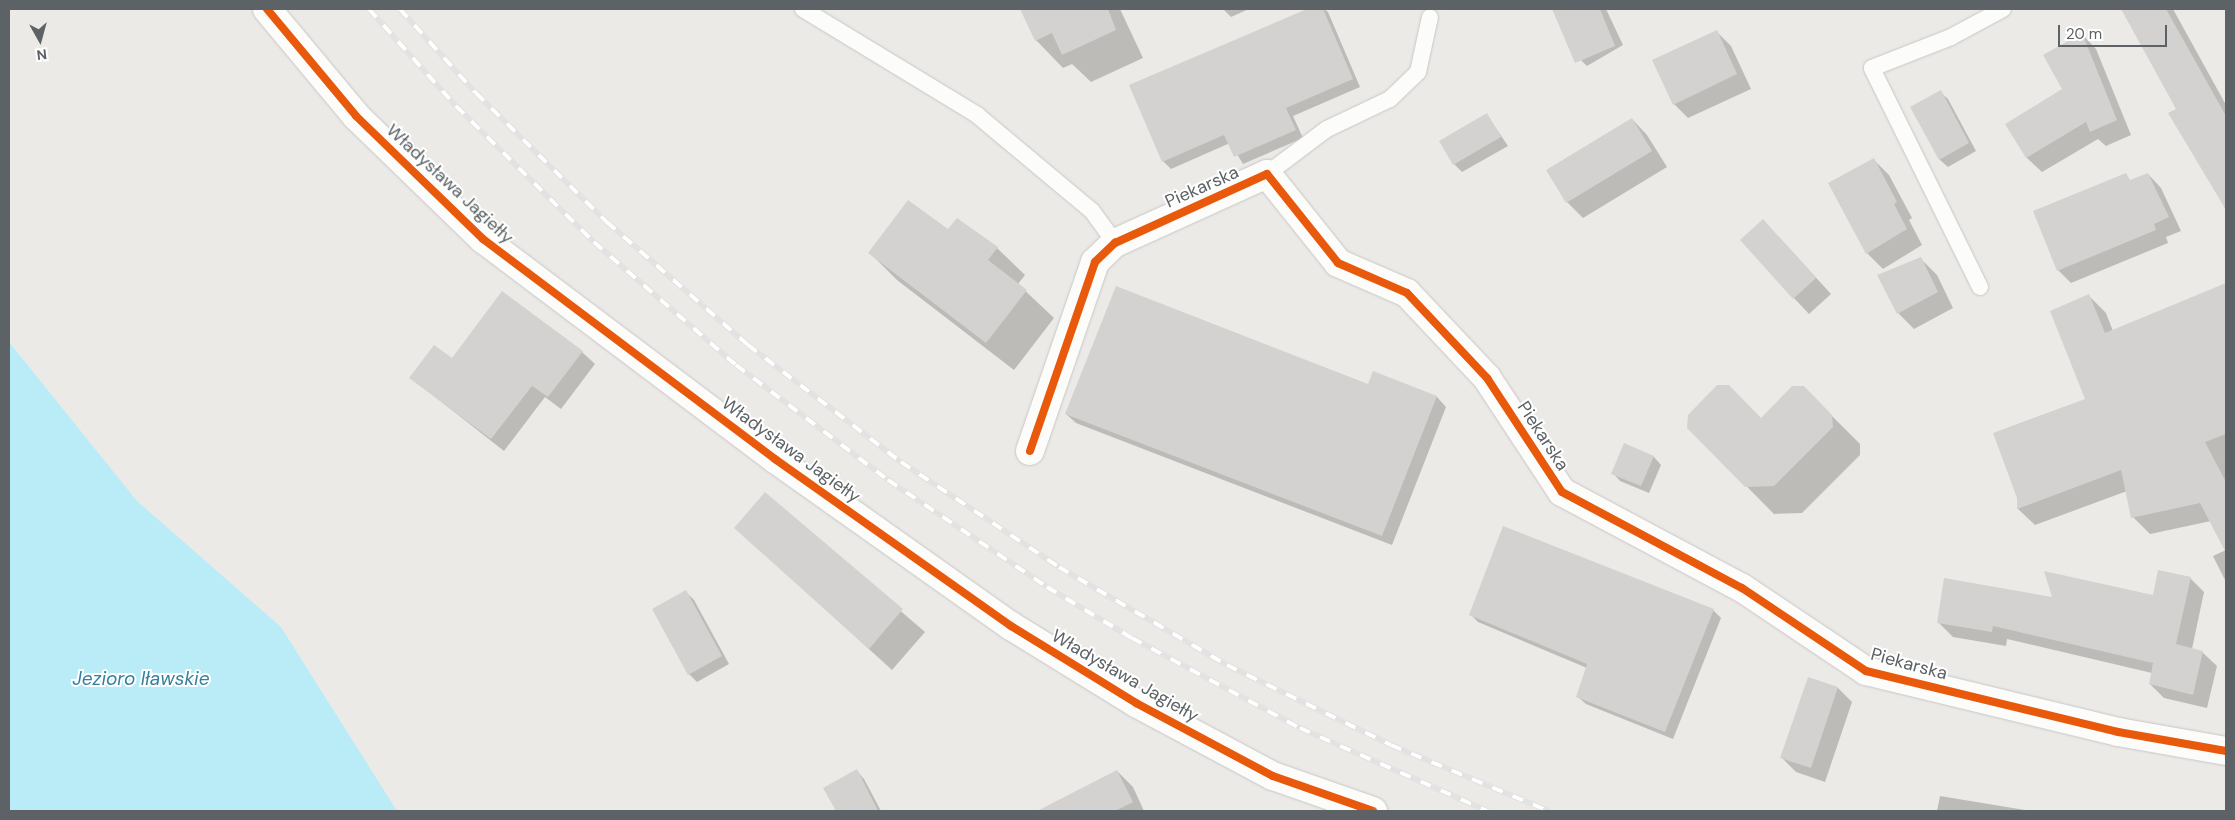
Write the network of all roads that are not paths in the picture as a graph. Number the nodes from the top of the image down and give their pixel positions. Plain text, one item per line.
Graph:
1 (267, 9) edge
2 (803, 9) edge
3 (2003, 9) edge
4 (1430, 17) dead end
5 (1268, 174) junction
6 (1115, 243) junction
7 (1980, 287) dead end
8 (1030, 451) dead end
9 (2226, 751) edge
10 (1373, 811) edge

1 - 10 street, Władysława Jagiełły
2 - 6 lane
3 - 7 lane
4 - 5 lane
5 - 6 street, Piekarska
5 - 9 street, Piekarska
6 - 8 street, Piekarska

